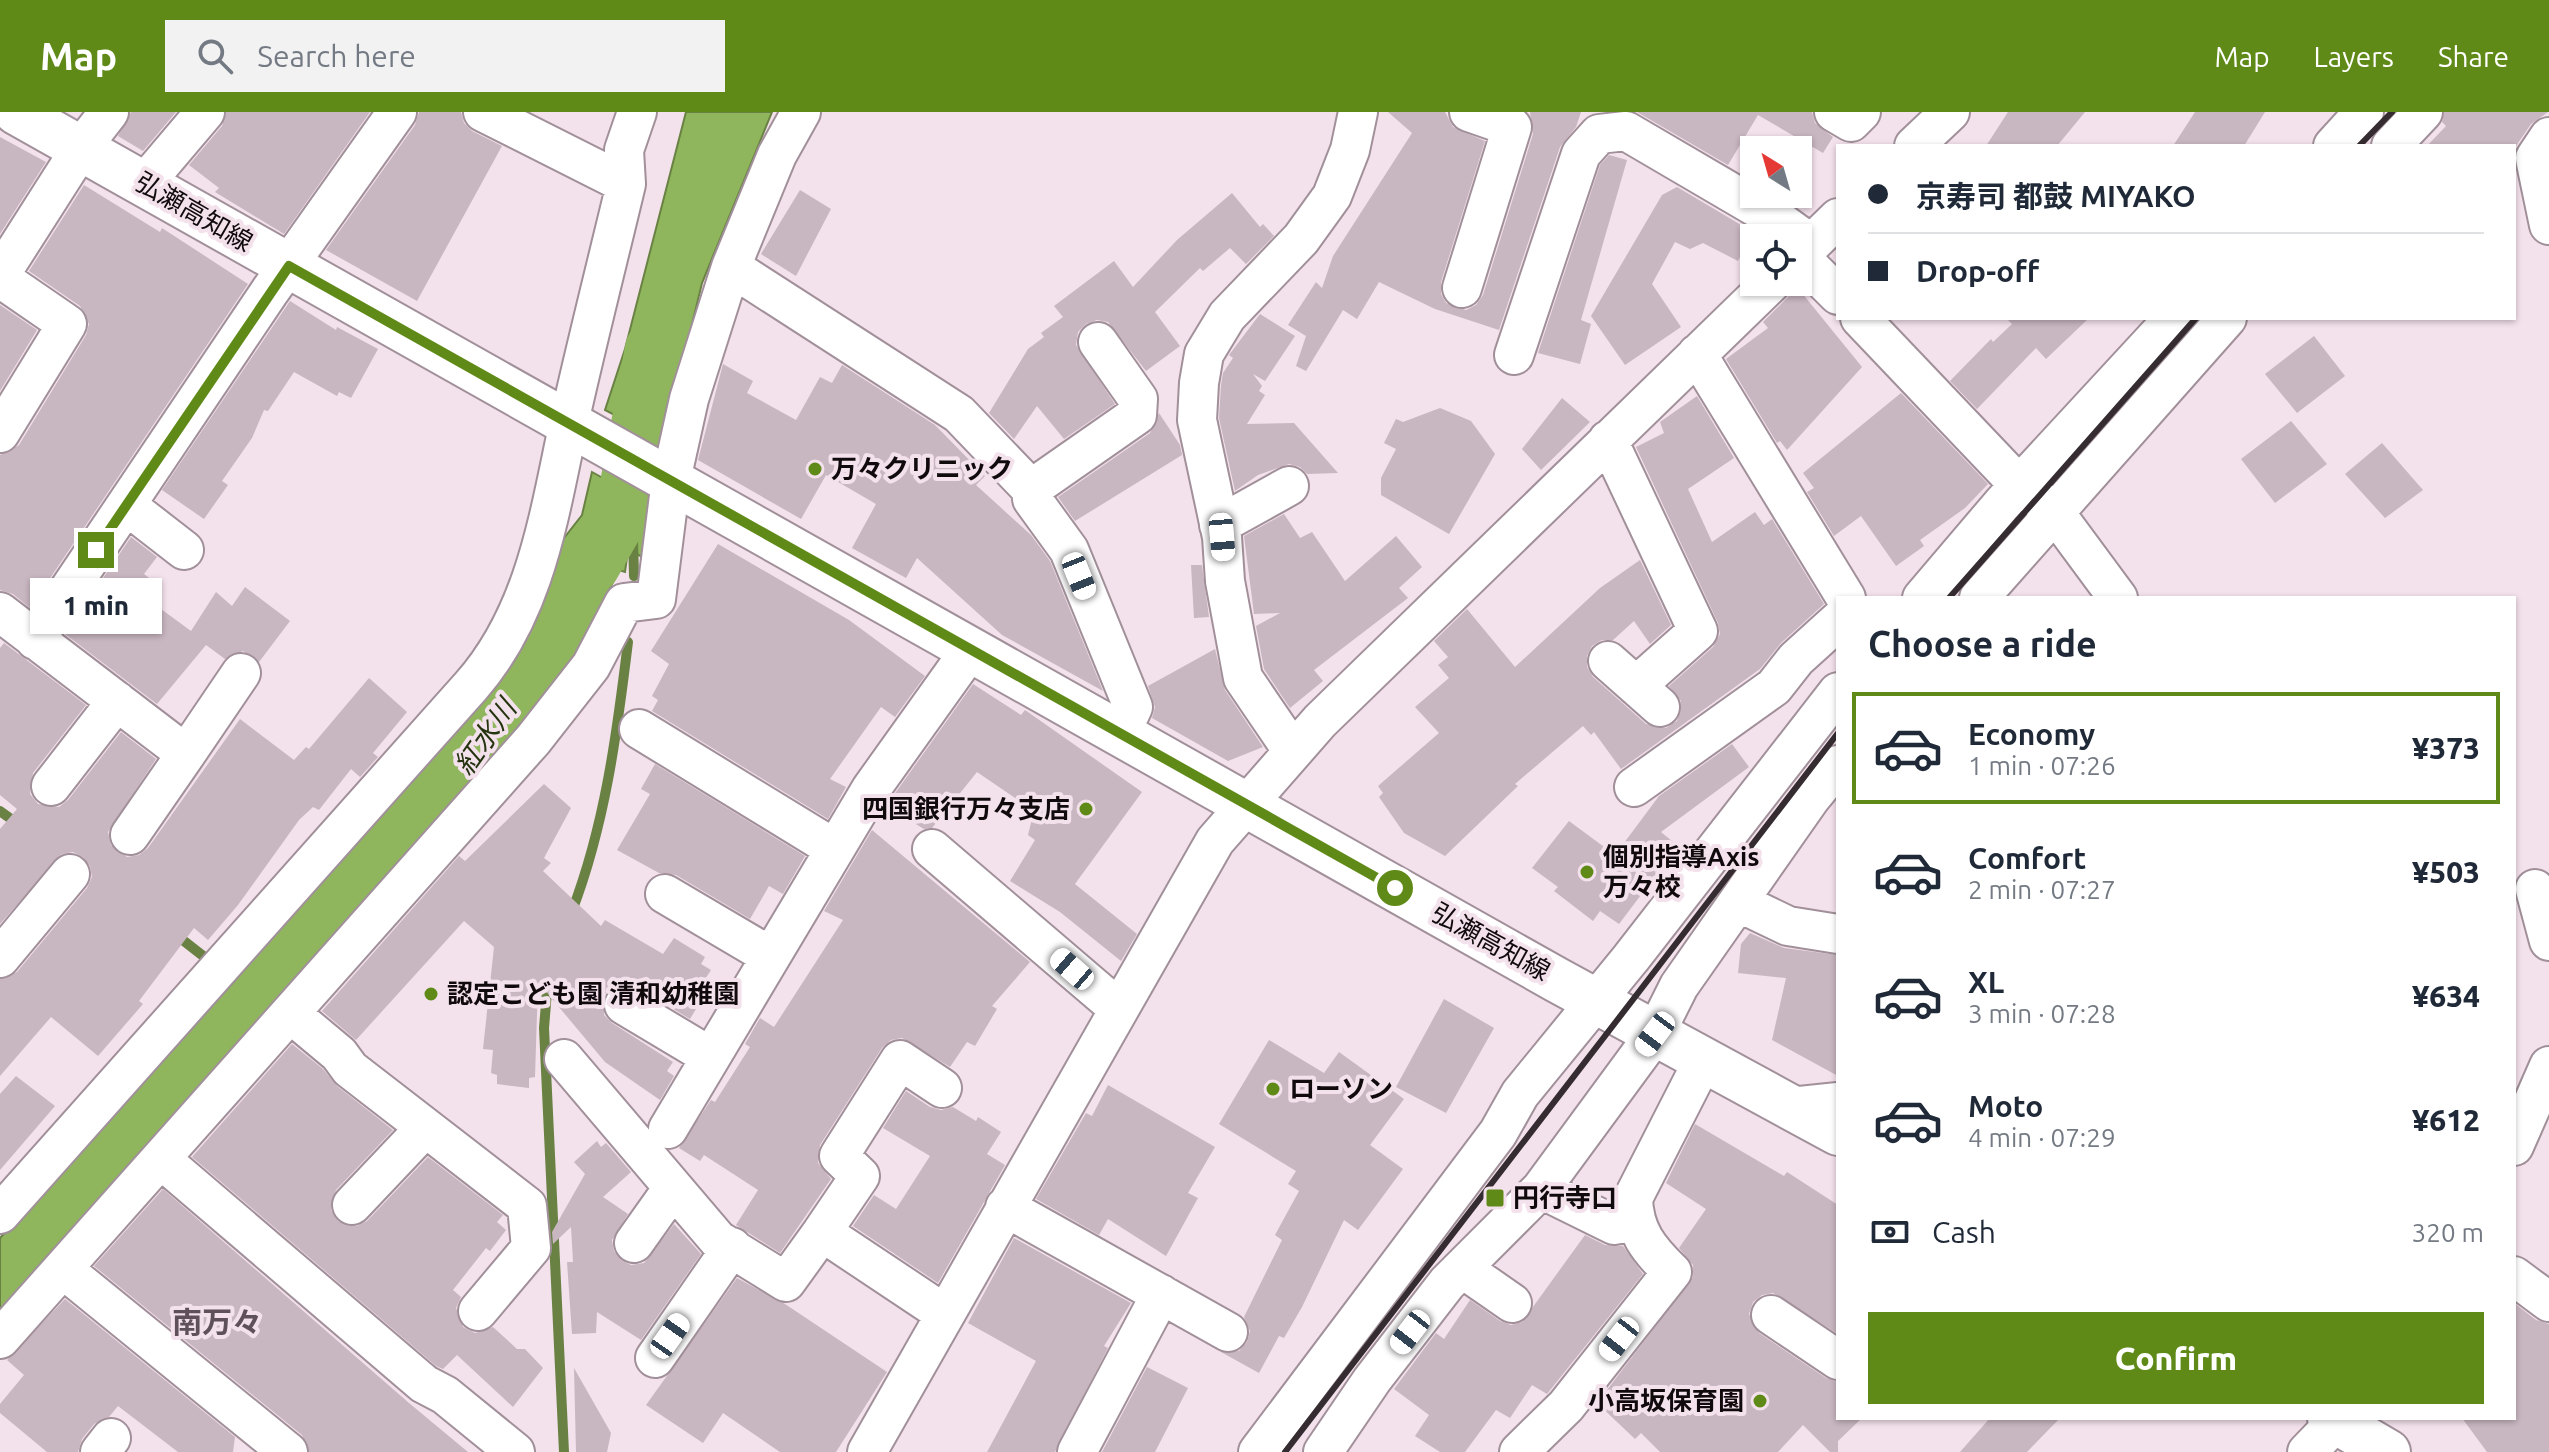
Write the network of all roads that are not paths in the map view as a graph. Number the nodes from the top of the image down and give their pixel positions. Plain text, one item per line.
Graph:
1 (16, 112) edge
2 (109, 112) edge
3 (205, 112) edge
4 (397, 112) edge
5 (483, 112) edge
6 (637, 112) edge
7 (801, 112) edge
8 (1358, 112) edge
9 (1469, 112) edge
10 (1834, 112) edge
11 (1861, 112) edge
12 (1950, 112) edge
13 (2364, 112) edge
14 (2423, 112) edge
15 (1514, 120) edge
16 (2549, 137) edge
17 (1916, 144) edge
18 (2335, 144) edge
19 (2393, 144) edge
20 (81, 148) junction
21 (144, 184) junction
22 (626, 184) junction
23 (1836, 220) edge
24 (1781, 224) edge
25 (2549, 225) edge
26 (1812, 243) edge
27 (1812, 263) edge
28 (289, 266) junction
29 (731, 267) junction
30 (0, 276) edge
31 (1462, 288) dead end
32 (1836, 293) edge
33 (1757, 296) edge
34 (1862, 320) edge
35 (2172, 320) edge
36 (2225, 320) edge
37 (1098, 342) dead end
38 (1697, 354) junction
39 (1514, 355) dead end
40 (576, 428) junction
41 (0, 433) edge
42 (1608, 440) junction
43 (665, 476) junction
44 (2019, 485) junction
45 (1289, 486) dead end
46 (1031, 489) junction
47 (126, 505) junction
48 (2053, 510) junction
49 (1219, 525) junction
50 (184, 550) dead end
51 (1845, 596) edge
52 (1924, 596) edge
53 (1981, 596) edge
54 (2117, 596) edge
55 (0, 612) edge
56 (1836, 623) edge
57 (35, 640) junction
58 (971, 649) junction
59 (1608, 661) dead end
60 (241, 673) dead end
61 (1836, 695) edge
62 (117, 701) junction
63 (639, 729) dead end
64 (1121, 733) junction
65 (1292, 750) junction
66 (186, 754) junction
67 (1836, 767) edge
68 (51, 786) dead end
69 (1634, 787) dead end
70 (1245, 802) junction
71 (130, 835) dead end
72 (835, 849) junction
73 (932, 849) dead end
74 (70, 874) dead end
75 (2533, 887) edge
76 (665, 894) dead end
77 (1738, 902) junction
78 (1836, 934) edge
79 (2549, 941) edge
80 (770, 956) junction
81 (0, 958) edge
82 (1595, 1001) junction
83 (624, 1005) dead end
84 (1119, 1009) junction
85 (291, 1014) junction
86 (1655, 1034) junction
87 (711, 1057) junction
88 (564, 1059) dead end
89 (1704, 1059) junction
90 (2549, 1066) edge
91 (942, 1088) dead end
92 (1836, 1102) edge
93 (1790, 1107) junction
94 (425, 1128) junction
95 (668, 1129) dead end
96 (1836, 1132) edge
97 (2517, 1133) edge
98 (162, 1160) junction
99 (673, 1188) junction
100 (1541, 1189) junction
101 (8, 1191) edge
102 (352, 1205) dead end
103 (1005, 1207) junction
104 (1634, 1222) junction
105 (822, 1232) junction
106 (634, 1243) dead end
107 (732, 1247) junction
108 (63, 1269) junction
109 (1463, 1269) junction
110 (2516, 1277) edge
111 (1161, 1294) junction
112 (2549, 1302) edge
113 (1512, 1303) dead end
114 (478, 1311) dead end
115 (945, 1314) junction
116 (1771, 1315) dead end
117 (1228, 1332) dead end
118 (0, 1339) edge
119 (655, 1358) dead end
120 (1836, 1359) edge
121 (2324, 1431) edge
122 (288, 1452) edge
123 (515, 1452) edge
124 (867, 1452) edge
125 (1077, 1452) edge
126 (1258, 1452) edge
127 (1323, 1452) edge
128 (1519, 1452) edge
129 (2388, 1452) edge

1 - 20 main road, 弘瀬高知線
2 - 20 street
3 - 21 street
4 - 28 street
5 - 22 street
6 - 22 street
7 - 29 street
8 - 49 street
9 - 15 street
10 - 11 street
12 - 17 street
13 - 18 street
14 - 19 street
15 - 31 street
16 - 25 street
20 - 21 main road, 弘瀬高知線
20 - 30 street
21 - 28 main road, 弘瀬高知線
22 - 40 street
23 - 26 street
24 - 39 street
27 - 32 street
28 - 40 main road, 弘瀬高知線
28 - 47 street
29 - 43 street
29 - 46 street
30 - 41 street
33 - 38 street
34 - 44 street
35 - 44 street
36 - 48 street
37 - 46 street
38 - 42 street
38 - 51 street
40 - 43 main road, 弘瀬高知線
40 - 101 street
42 - 59 street
42 - 65 street
43 - 58 main road, 弘瀬高知線
43 - 85 street
44 - 48 street
44 - 52 street
45 - 49 street
46 - 64 street
47 - 50 street
47 - 57 street
48 - 53 street
48 - 54 street
49 - 65 street
55 - 57 street
56 - 69 street
57 - 62 street
58 - 64 main road, 弘瀬高知線
58 - 72 street
60 - 66 street
61 - 82 street
62 - 66 street
62 - 68 street
63 - 72 street
64 - 70 main road, 弘瀬高知線
65 - 70 street
66 - 71 street
67 - 77 street
70 - 82 main road, 弘瀬高知線
70 - 84 street
72 - 80 street
73 - 84 street
74 - 81 street
75 - 79 street
76 - 80 street
77 - 78 street
77 - 86 street
80 - 87 street
82 - 86 main road, 弘瀬高知線
82 - 126 street
83 - 87 street
84 - 103 street
85 - 94 street
85 - 98 street
86 - 89 main road, 弘瀬高知線
86 - 100 street
87 - 95 street
88 - 99 street
89 - 93 main road, 弘瀬高知線
89 - 104 street
90 - 97 street
91 - 105 street
92 - 93 street
93 - 96 main road, 弘瀬高知線
94 - 102 street
94 - 114 street
98 - 108 street
98 - 123 street
99 - 106 street
99 - 107 street
100 - 104 street
100 - 109 street
103 - 111 street
103 - 115 street
104 - 128 street
105 - 107 street
105 - 115 street
107 - 119 street
108 - 118 street
108 - 122 street
109 - 113 street
109 - 127 street
110 - 112 street
111 - 117 street
111 - 125 street
115 - 124 street
116 - 120 street
121 - 129 main road

